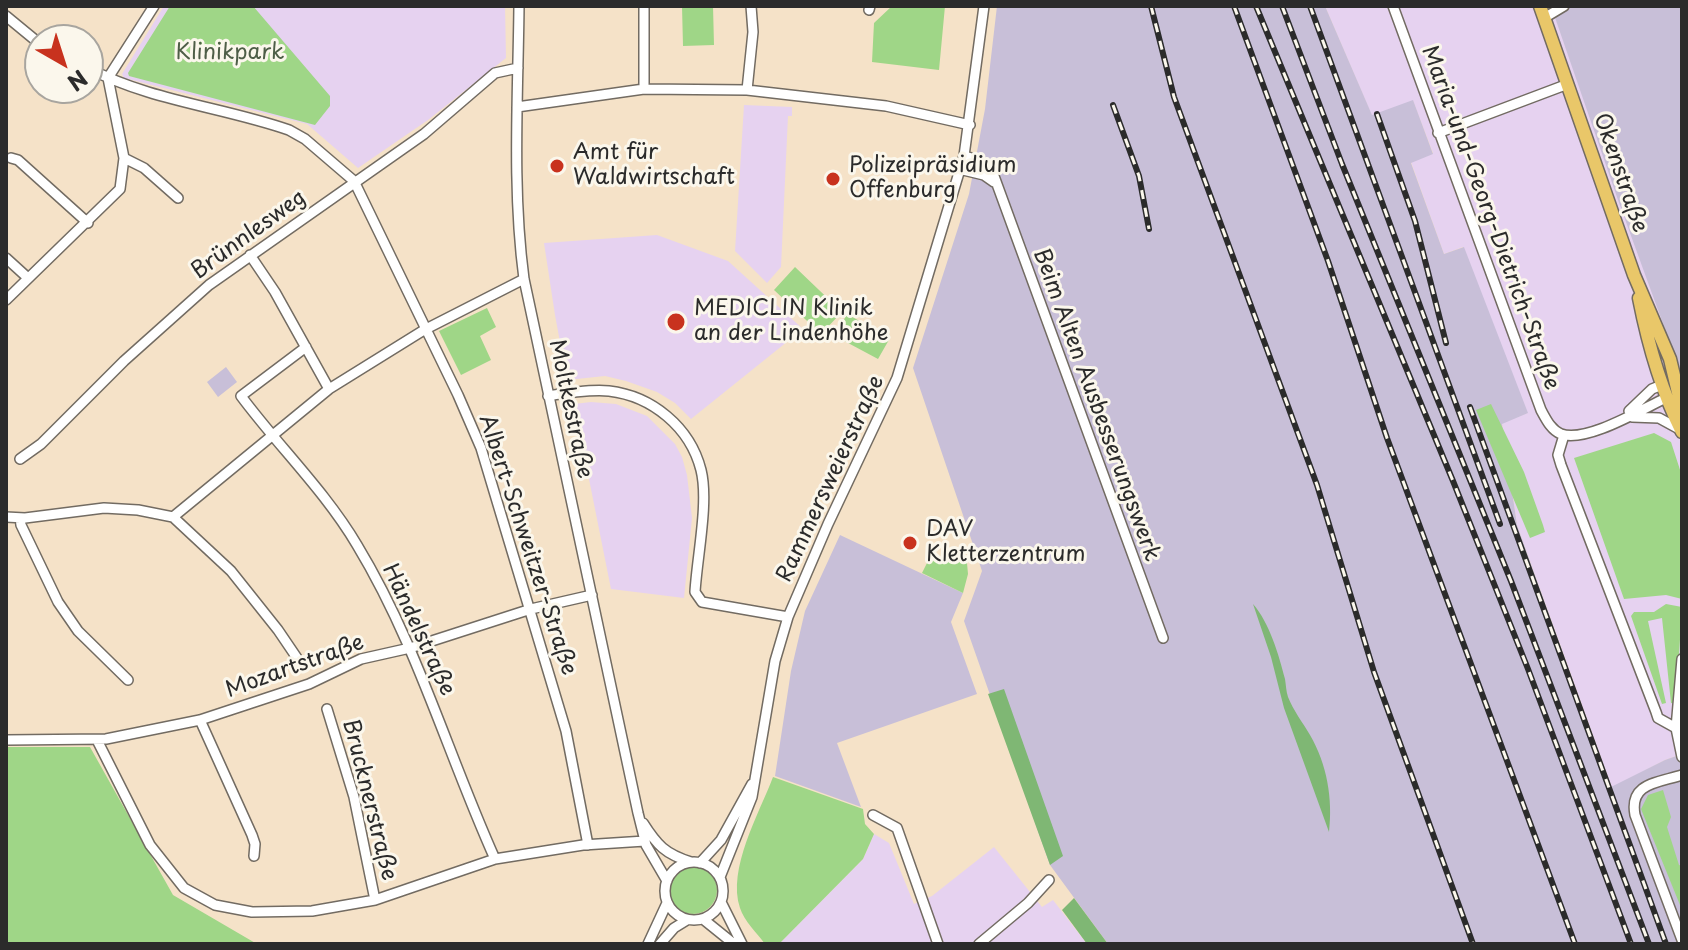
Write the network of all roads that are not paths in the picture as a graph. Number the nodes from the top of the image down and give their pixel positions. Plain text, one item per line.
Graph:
1 (154, 6) edge
2 (519, 6) edge
3 (644, 6) edge
4 (751, 6) edge
5 (984, 6) edge
6 (1393, 6) edge
7 (1564, 6) edge
8 (1542, 12) edge
9 (6, 16) edge
10 (24, 31) edge
11 (518, 68) junction
12 (104, 76) edge
13 (108, 78) junction
14 (1568, 84) junction
15 (644, 89) junction
16 (747, 90) junction
17 (517, 107) junction
18 (970, 125) junction
19 (1438, 133) junction
20 (964, 156) junction
21 (11, 158) dead end
22 (124, 158) junction
23 (959, 169) junction
24 (354, 181) junction
25 (997, 184) junction
26 (178, 198) dead end
27 (88, 223) junction
28 (250, 255) junction
29 (6, 258) edge
30 (1634, 275) junction
31 (28, 278) junction
32 (524, 279) junction
33 (6, 300) edge
34 (424, 330) junction
35 (306, 347) junction
36 (1676, 362) edge
37 (1674, 388) edge
38 (329, 389) junction
39 (548, 396) junction
40 (1682, 409) edge
41 (1620, 419) junction
42 (1681, 431) edge
43 (1564, 435) junction
44 (272, 437) junction
45 (20, 459) dead end
46 (6, 517) edge
47 (173, 517) junction
48 (20, 518) junction
49 (592, 595) junction
50 (531, 609) junction
51 (788, 617) junction
52 (1163, 638) dead end
53 (410, 648) junction
54 (297, 658) dead end
55 (1682, 659) edge
56 (128, 680) dead end
57 (327, 709) dead end
58 (200, 720) junction
59 (1676, 728) junction
60 (6, 740) edge
61 (97, 740) junction
62 (1682, 757) edge
63 (1682, 775) edge
64 (753, 781) junction
65 (638, 813) junction
66 (873, 815) dead end
67 (645, 841) junction
68 (588, 845) junction
69 (254, 856) dead end
70 (495, 859) junction
71 (696, 863) junction
72 (720, 877) junction
73 (1049, 880) dead end
74 (667, 881) junction
75 (375, 900) junction
76 (721, 902) junction
77 (667, 903) junction
78 (703, 919) junction
79 (687, 920) junction
80 (1682, 940) edge
81 (648, 944) edge
82 (660, 944) edge
83 (734, 944) edge
84 (742, 944) edge
85 (938, 944) edge
86 (979, 944) edge

1 - 13 street
2 - 11 street, Moltkestraße
3 - 15 street
4 - 16 street
5 - 18 street, Rammersweierstraße
6 - 19 street, Maria-und-Georg-Dietrich-Straße
7 - 8 street
8 - 14 main road, Okenstraße
9 - 10 street
11 - 17 street, Moltkestraße
11 - 24 street, Brünnlesweg
12 - 13 street
13 - 22 street
13 - 24 street
14 - 19 street
14 - 30 main road, Okenstraße
15 - 16 street
15 - 17 street
16 - 18 street
17 - 32 street, Moltkestraße
18 - 20 street, Rammersweierstraße
19 - 43 street, Maria-und-Georg-Dietrich-Straße
20 - 23 street, Rammersweierstraße
20 - 25 street, Beim Alten Ausbesserungswerk
21 - 27 street
22 - 26 street
22 - 27 street
23 - 25 street
23 - 51 street, Rammersweierstraße
24 - 28 street, Brünnlesweg
24 - 34 street, Albert-Schweitzer-Straße
25 - 52 street, Beim Alten Ausbesserungswerk
27 - 31 street
28 - 35 street
28 - 45 street, Brünnlesweg
29 - 31 street
30 - 36 main road, Okenstraße
30 - 37 main road, Okenstraße
31 - 33 street
32 - 34 street
32 - 39 street, Moltkestraße
34 - 38 street
34 - 50 street, Albert-Schweitzer-Straße
35 - 38 street
35 - 44 street, Händelstraße
36 - 37 main road, Okenstraße
37 - 40 main road, Okenstraße
37 - 41 street
37 - 42 main road, Okenstraße
38 - 44 street
39 - 49 street, Moltkestraße
39 - 51 street
41 - 42 street
41 - 43 street
43 - 59 street
44 - 47 street
44 - 53 street, Händelstraße
46 - 48 street
47 - 48 street
47 - 54 street
48 - 56 street
49 - 50 street, Mozartstraße
49 - 65 street, Moltkestraße
50 - 53 street, Mozartstraße
50 - 68 street, Albert-Schweitzer-Straße
51 - 64 street, Rammersweierstraße
53 - 58 street, Mozartstraße
53 - 70 street, Händelstraße
55 - 59 street
57 - 75 street, Brucknerstraße
58 - 61 street, Mozartstraße
58 - 69 street
59 - 62 street
60 - 61 street, Mozartstraße
61 - 75 street
63 - 80 street
64 - 71 street, Rammersweierstraße
64 - 72 street, Rammersweierstraße
65 - 67 street, Moltkestraße
65 - 71 street, Moltkestraße
66 - 85 street
67 - 68 street
67 - 74 street, Moltkestraße
68 - 70 street
70 - 75 street
71 - 72 street
71 - 74 street
72 - 76 street
73 - 86 street
74 - 77 street
76 - 78 street
76 - 84 street
77 - 79 street
77 - 81 street
78 - 79 street
78 - 83 street
79 - 82 street

